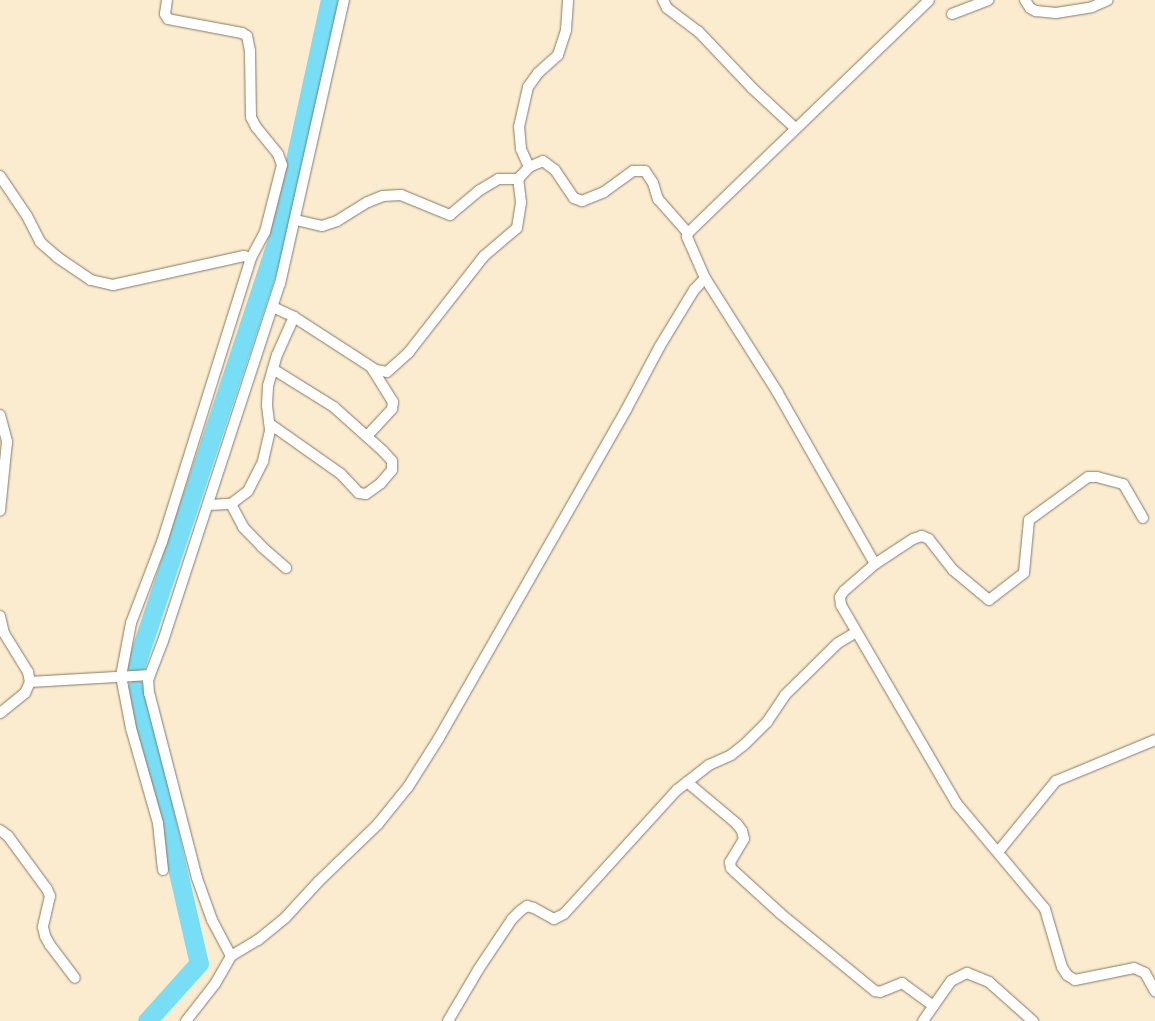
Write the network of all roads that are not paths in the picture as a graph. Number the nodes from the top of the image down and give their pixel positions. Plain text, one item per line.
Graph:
1 (167, 0) edge
2 (344, 0) edge
3 (568, 0) edge
4 (662, 0) edge
5 (929, 0) edge
6 (988, 0) edge
7 (1025, 0) edge
8 (1108, 0) edge
9 (952, 14) dead end
10 (795, 128) junction
11 (529, 167) junction
12 (0, 176) edge
13 (518, 179) junction
14 (296, 220) junction
15 (688, 233) junction
16 (251, 258) junction
17 (704, 278) junction
18 (273, 307) junction
19 (294, 317) junction
20 (372, 368) junction
21 (273, 369) junction
22 (0, 415) edge
23 (270, 424) junction
24 (367, 436) junction
25 (231, 504) junction
26 (208, 505) junction
27 (0, 511) edge
28 (1143, 518) dead end
29 (875, 564) junction
30 (286, 568) dead end
31 (0, 616) edge
32 (856, 632) junction
33 (150, 674) junction
34 (122, 676) junction
35 (30, 682) junction
36 (0, 714) edge
37 (1155, 740) edge
38 (687, 782) junction
39 (0, 830) edge
40 (998, 852) junction
41 (163, 870) dead end
42 (231, 956) junction
43 (75, 978) dead end
44 (1155, 991) edge
45 (934, 1006) junction
46 (186, 1021) edge
47 (448, 1021) edge
48 (923, 1021) edge
49 (1033, 1021) edge

1 - 16 street
2 - 14 street
3 - 11 street
4 - 10 street
5 - 10 street
6 - 9 street
7 - 8 street
10 - 15 street
11 - 13 street
11 - 15 street
12 - 16 street
13 - 14 street
13 - 20 street
14 - 18 street
15 - 17 street
16 - 34 street
17 - 29 street
17 - 42 street
18 - 19 street
18 - 26 street
19 - 20 street
19 - 21 street
20 - 24 street
21 - 23 street
21 - 24 street
22 - 27 street
23 - 24 street
23 - 25 street
25 - 26 street
25 - 30 street
26 - 33 street
28 - 29 street
29 - 32 street
31 - 35 street
32 - 38 street
32 - 40 street
33 - 34 street
33 - 42 street
34 - 35 street
34 - 41 street
35 - 36 street
37 - 40 street
38 - 45 street
38 - 47 street
39 - 43 street
40 - 44 street
42 - 46 street
45 - 48 street
45 - 49 street

